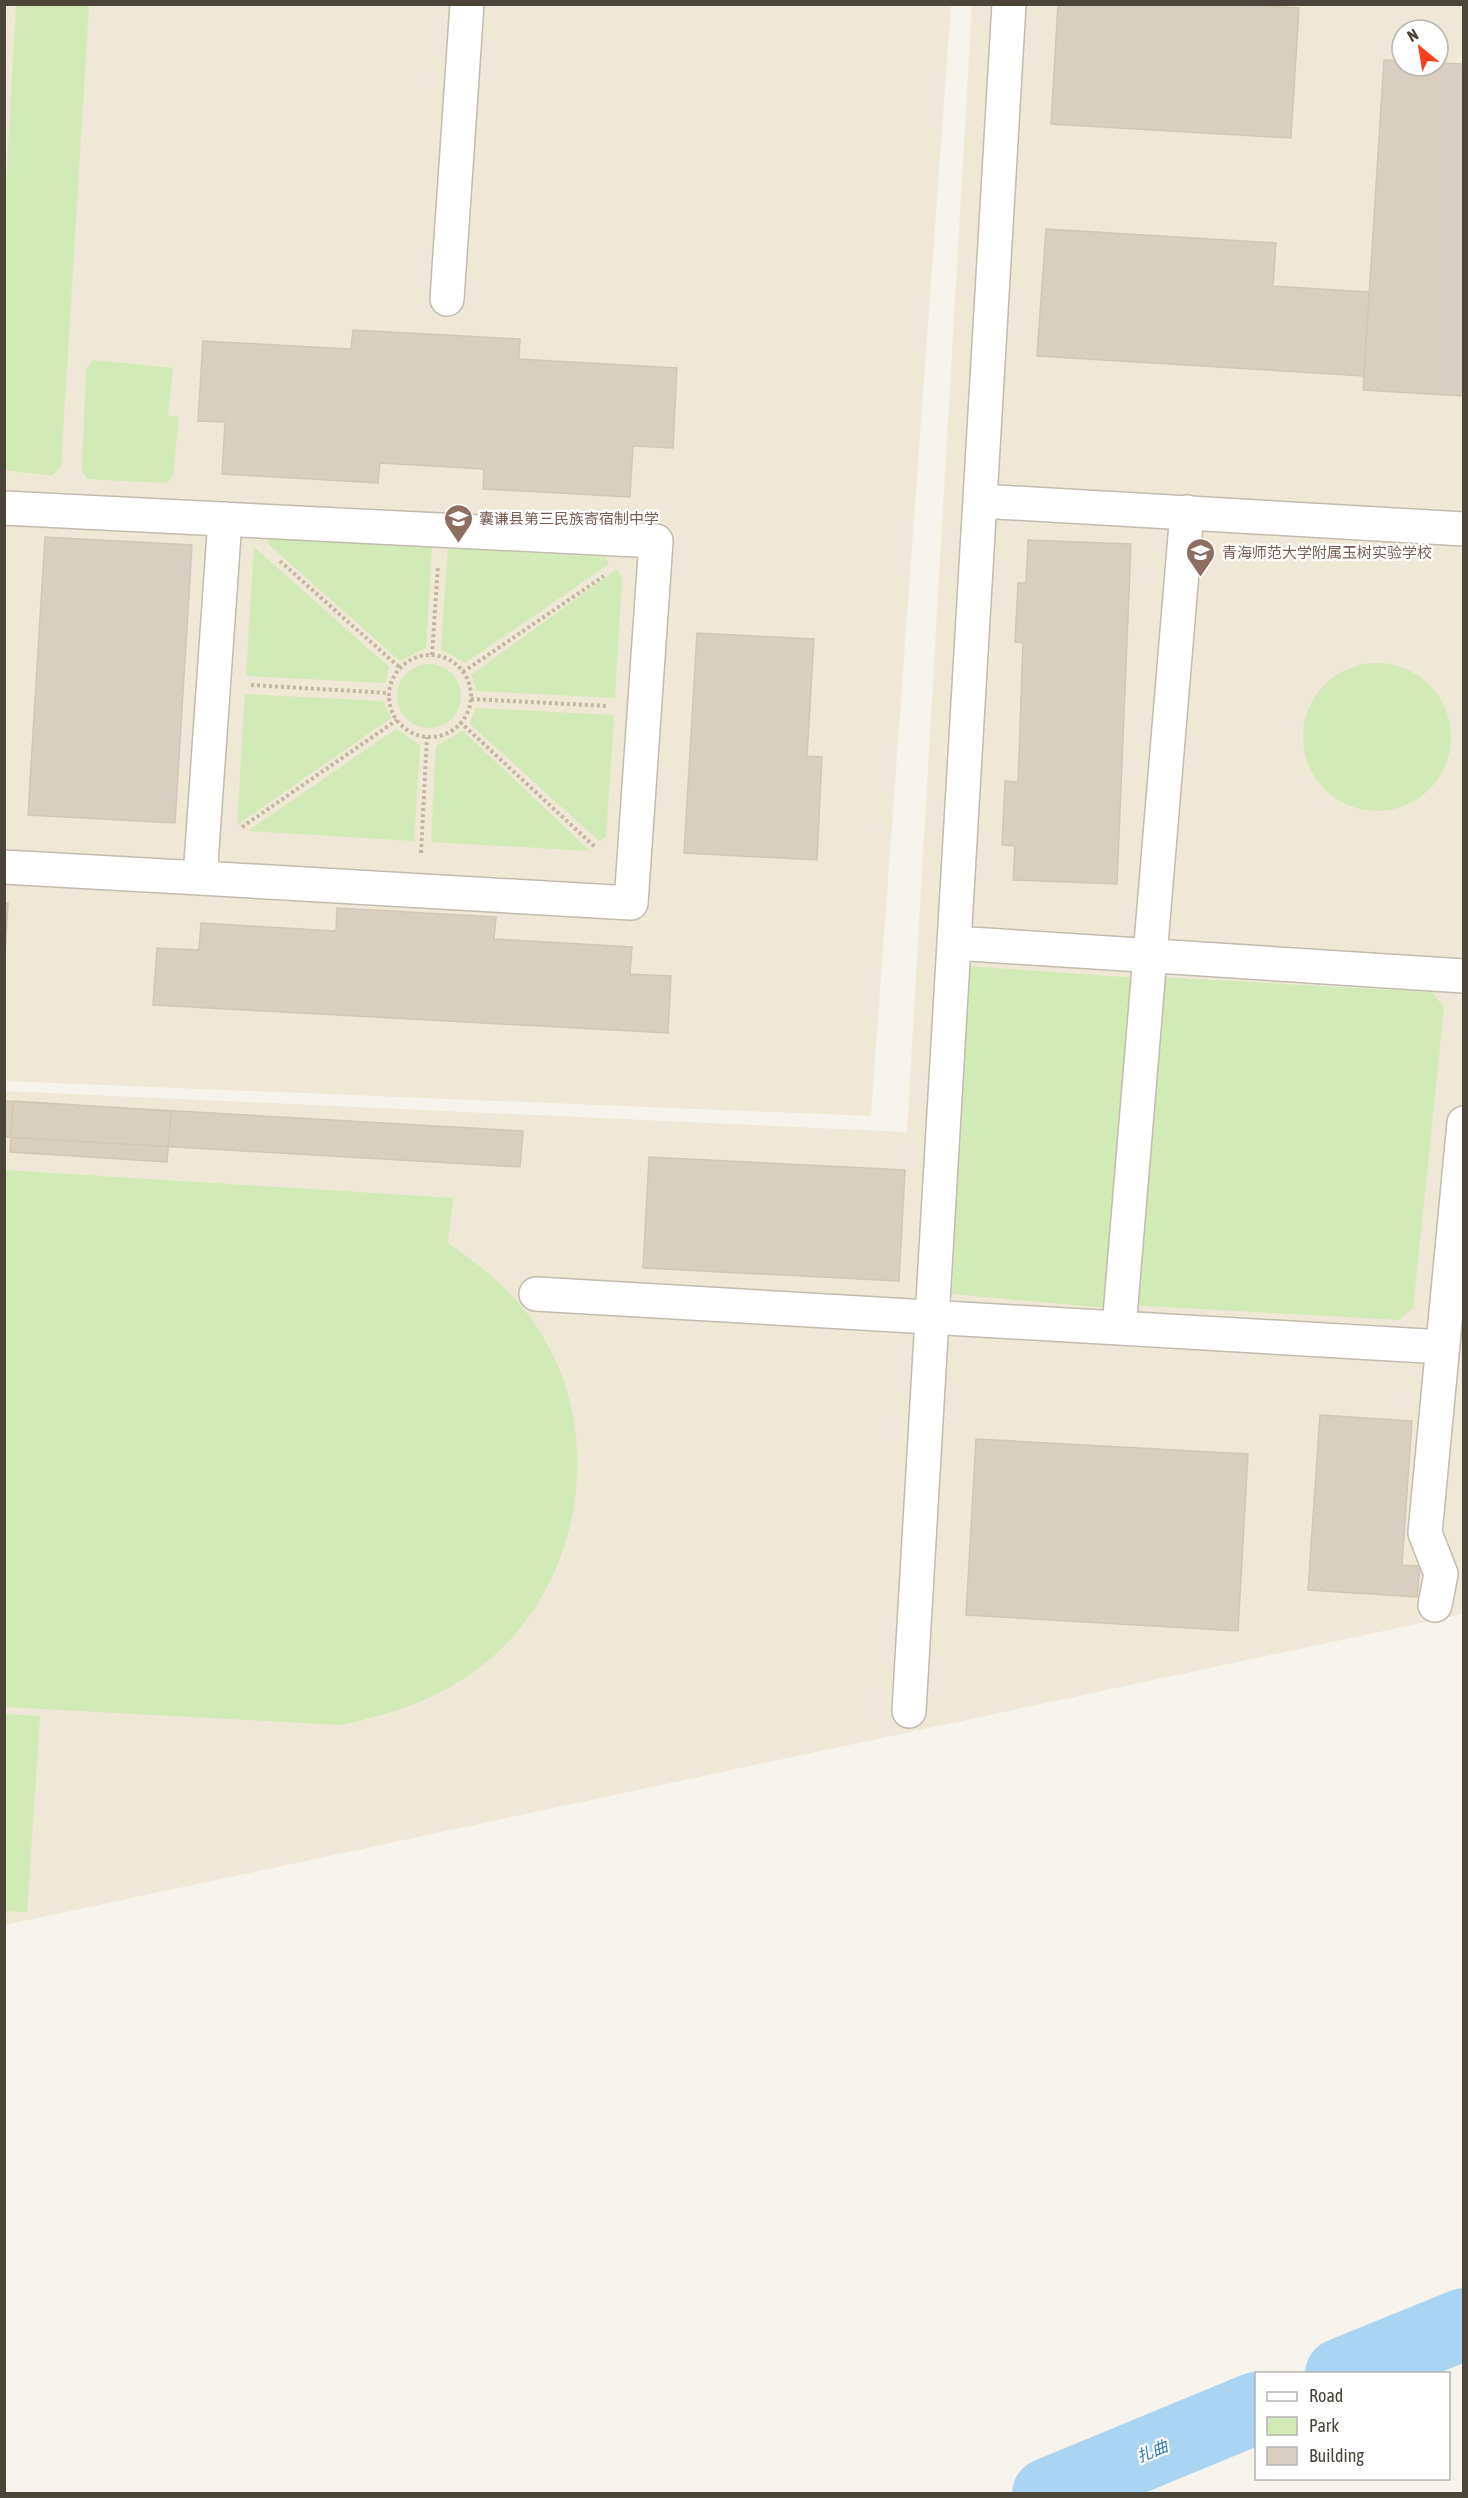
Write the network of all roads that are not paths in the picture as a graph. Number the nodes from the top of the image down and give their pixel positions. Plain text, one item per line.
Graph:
1 (467, 4) edge
2 (1009, 4) edge
3 (447, 299) dead end
4 (980, 501) junction
5 (4, 508) edge
6 (1187, 512) junction
7 (225, 519) junction
8 (1464, 529) edge
9 (4, 867) edge
10 (201, 867) junction
11 (954, 943) junction
12 (1150, 956) junction
13 (1464, 976) edge
14 (1464, 1123) edge
15 (536, 1294) dead end
16 (932, 1317) junction
17 (1119, 1328) junction
18 (1443, 1347) junction
19 (1451, 1397) edge
20 (1436, 1605) dead end
21 (909, 1711) dead end

1 - 3 lane
2 - 4 lane
4 - 6 lane
4 - 11 lane
5 - 7 lane
6 - 8 lane
6 - 12 lane
7 - 10 lane
7 - 10 lane
9 - 10 lane
11 - 12 lane
11 - 16 lane
12 - 13 lane
12 - 17 lane
14 - 18 lane
15 - 16 lane
16 - 17 lane
16 - 21 lane
17 - 18 lane
18 - 19 lane
19 - 20 lane

